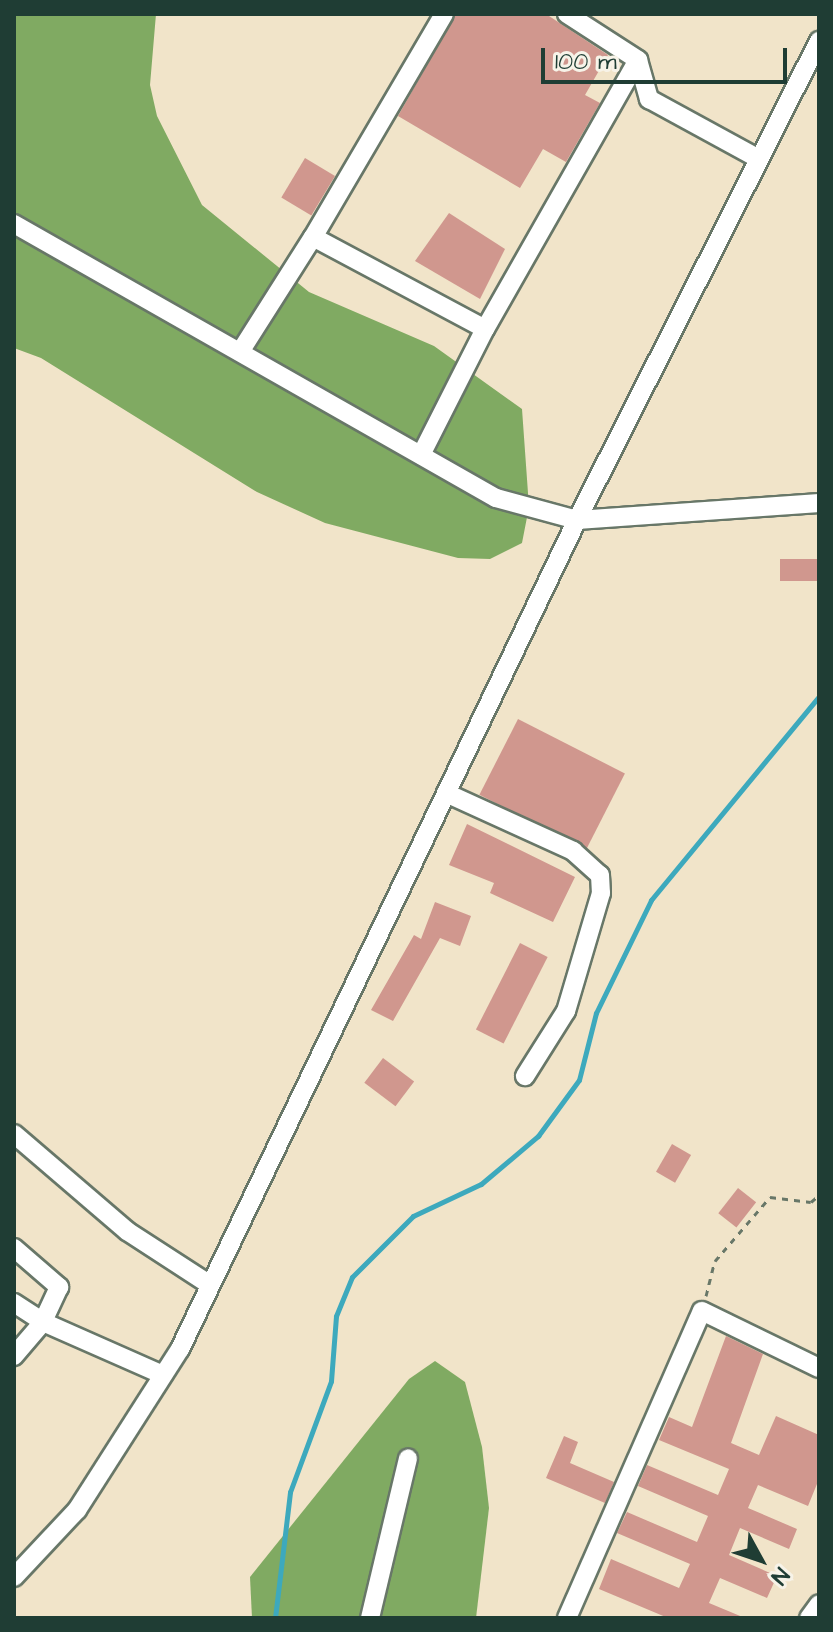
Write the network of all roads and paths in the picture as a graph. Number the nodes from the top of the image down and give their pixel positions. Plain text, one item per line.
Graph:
1 (444, 14) edge
2 (567, 14) edge
3 (819, 41) edge
4 (638, 60) junction
5 (615, 99) junction
6 (649, 99) junction
7 (759, 159) junction
8 (14, 224) edge
9 (313, 237) junction
10 (485, 329) junction
11 (240, 352) junction
12 (421, 455) junction
13 (819, 503) edge
14 (577, 520) junction
15 (446, 793) junction
16 (525, 1076) dead end
17 (14, 1134) edge
18 (819, 1195) edge
19 (14, 1248) edge
20 (210, 1285) junction
21 (14, 1303) edge
22 (702, 1311) junction
23 (43, 1322) junction
24 (14, 1356) edge
25 (819, 1368) edge
26 (163, 1375) junction
27 (408, 1458) dead end
28 (14, 1577) edge
29 (819, 1604) edge
30 (370, 1618) edge
31 (567, 1618) edge
32 (809, 1618) edge

1 - 9 street
2 - 4 street
3 - 7 street
4 - 5 street
4 - 6 street
5 - 6 street
5 - 10 street
6 - 7 street
7 - 14 street
8 - 11 street
9 - 10 street
9 - 11 street
10 - 12 street
11 - 12 street
12 - 14 street
13 - 14 street
14 - 15 street
15 - 16 street
15 - 20 street
17 - 20 street
18 - 22 path
19 - 23 street
20 - 26 street
21 - 23 street
22 - 25 street
22 - 31 street
23 - 24 street
23 - 26 street
26 - 28 street
27 - 30 street
29 - 32 street

